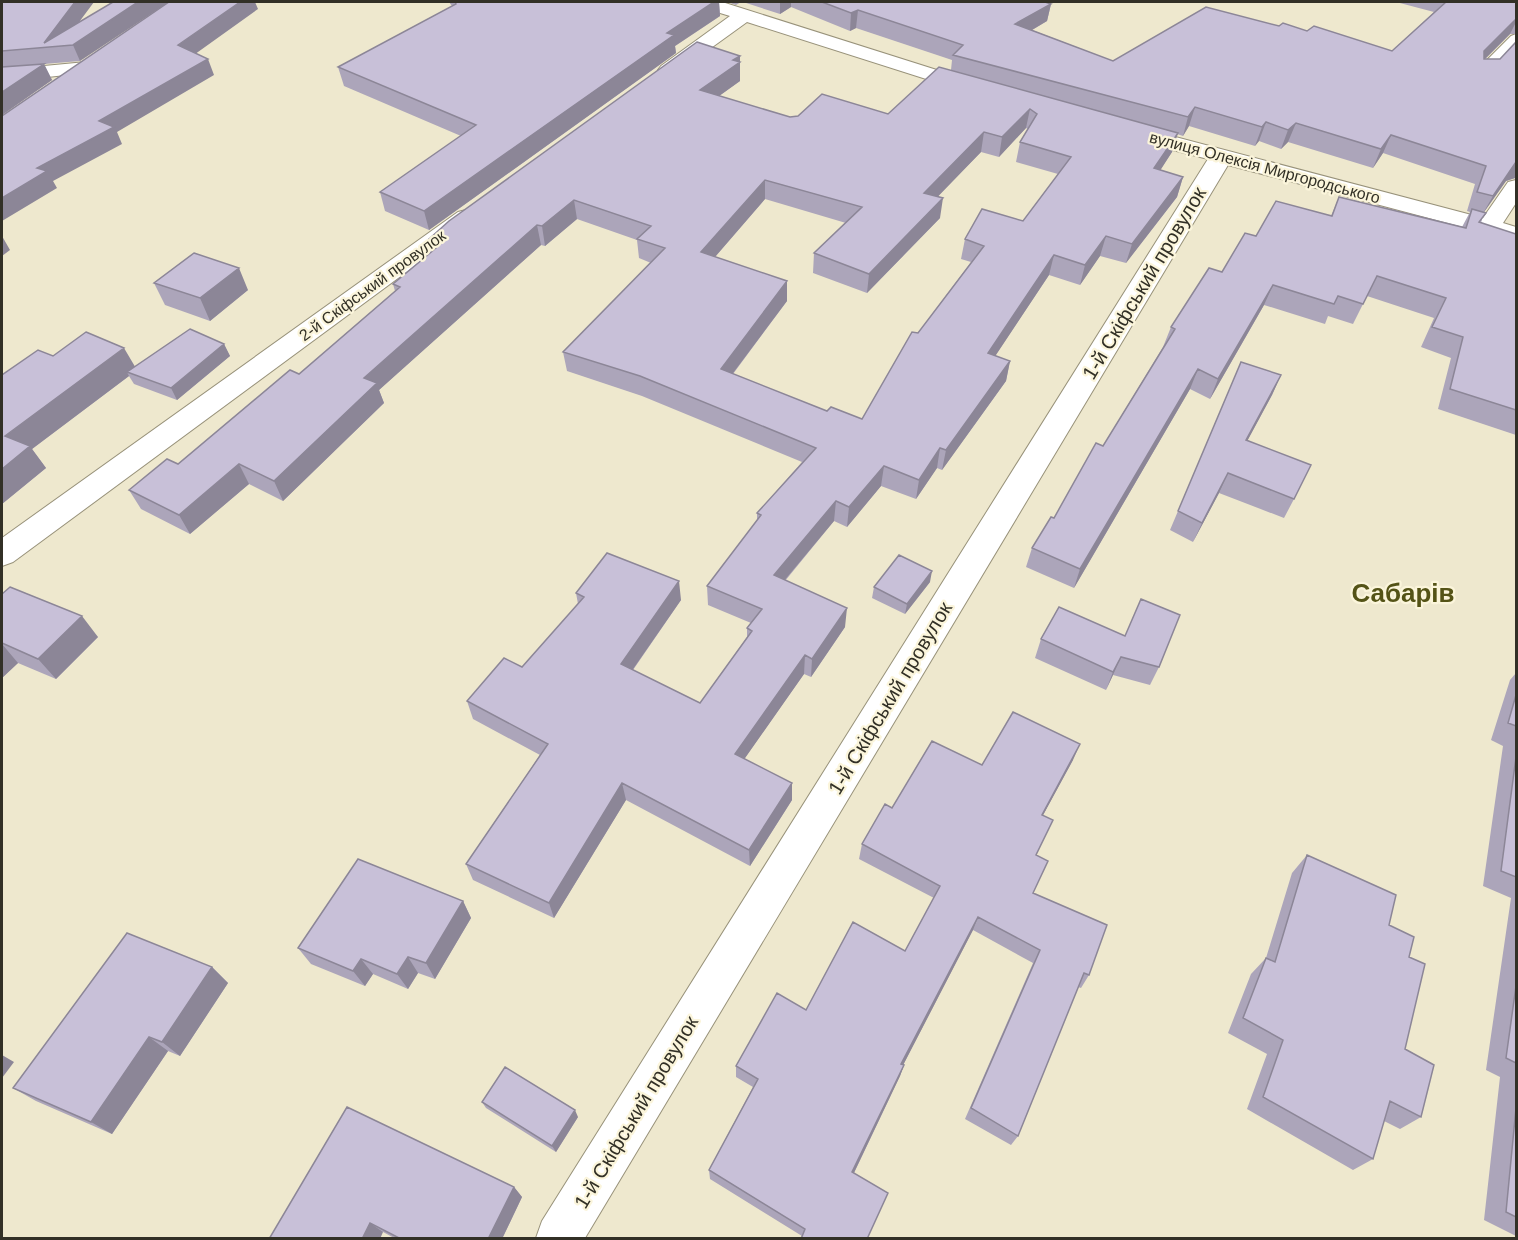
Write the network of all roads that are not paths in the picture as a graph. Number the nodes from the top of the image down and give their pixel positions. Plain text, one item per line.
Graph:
1 (704, 2) edge
2 (743, 16) junction
3 (1516, 39) edge
4 (106, 55) edge
5 (86, 68) junction
6 (1483, 73) edge
7 (2, 76) edge
8 (647, 86) edge
9 (991, 93) edge
10 (48, 94) edge
11 (1106, 125) edge
12 (1221, 157) junction
13 (1516, 187) edge
14 (483, 205) edge
15 (1489, 226) junction
16 (1516, 234) edge
17 (2, 554) edge
18 (559, 1239) edge

1 - 2 street
2 - 8 street
2 - 9 street
3 - 6 lane
4 - 5 street
5 - 7 street
5 - 10 street
11 - 12 street, вулиця Олексія Миргородського
12 - 15 street, вулиця Олексія Миргородського
12 - 18 street, 1-й Скіфський провулок
13 - 15 street
14 - 17 street, 2-й Скіфський провулок
15 - 16 street, вулиця Олексія Миргородського

